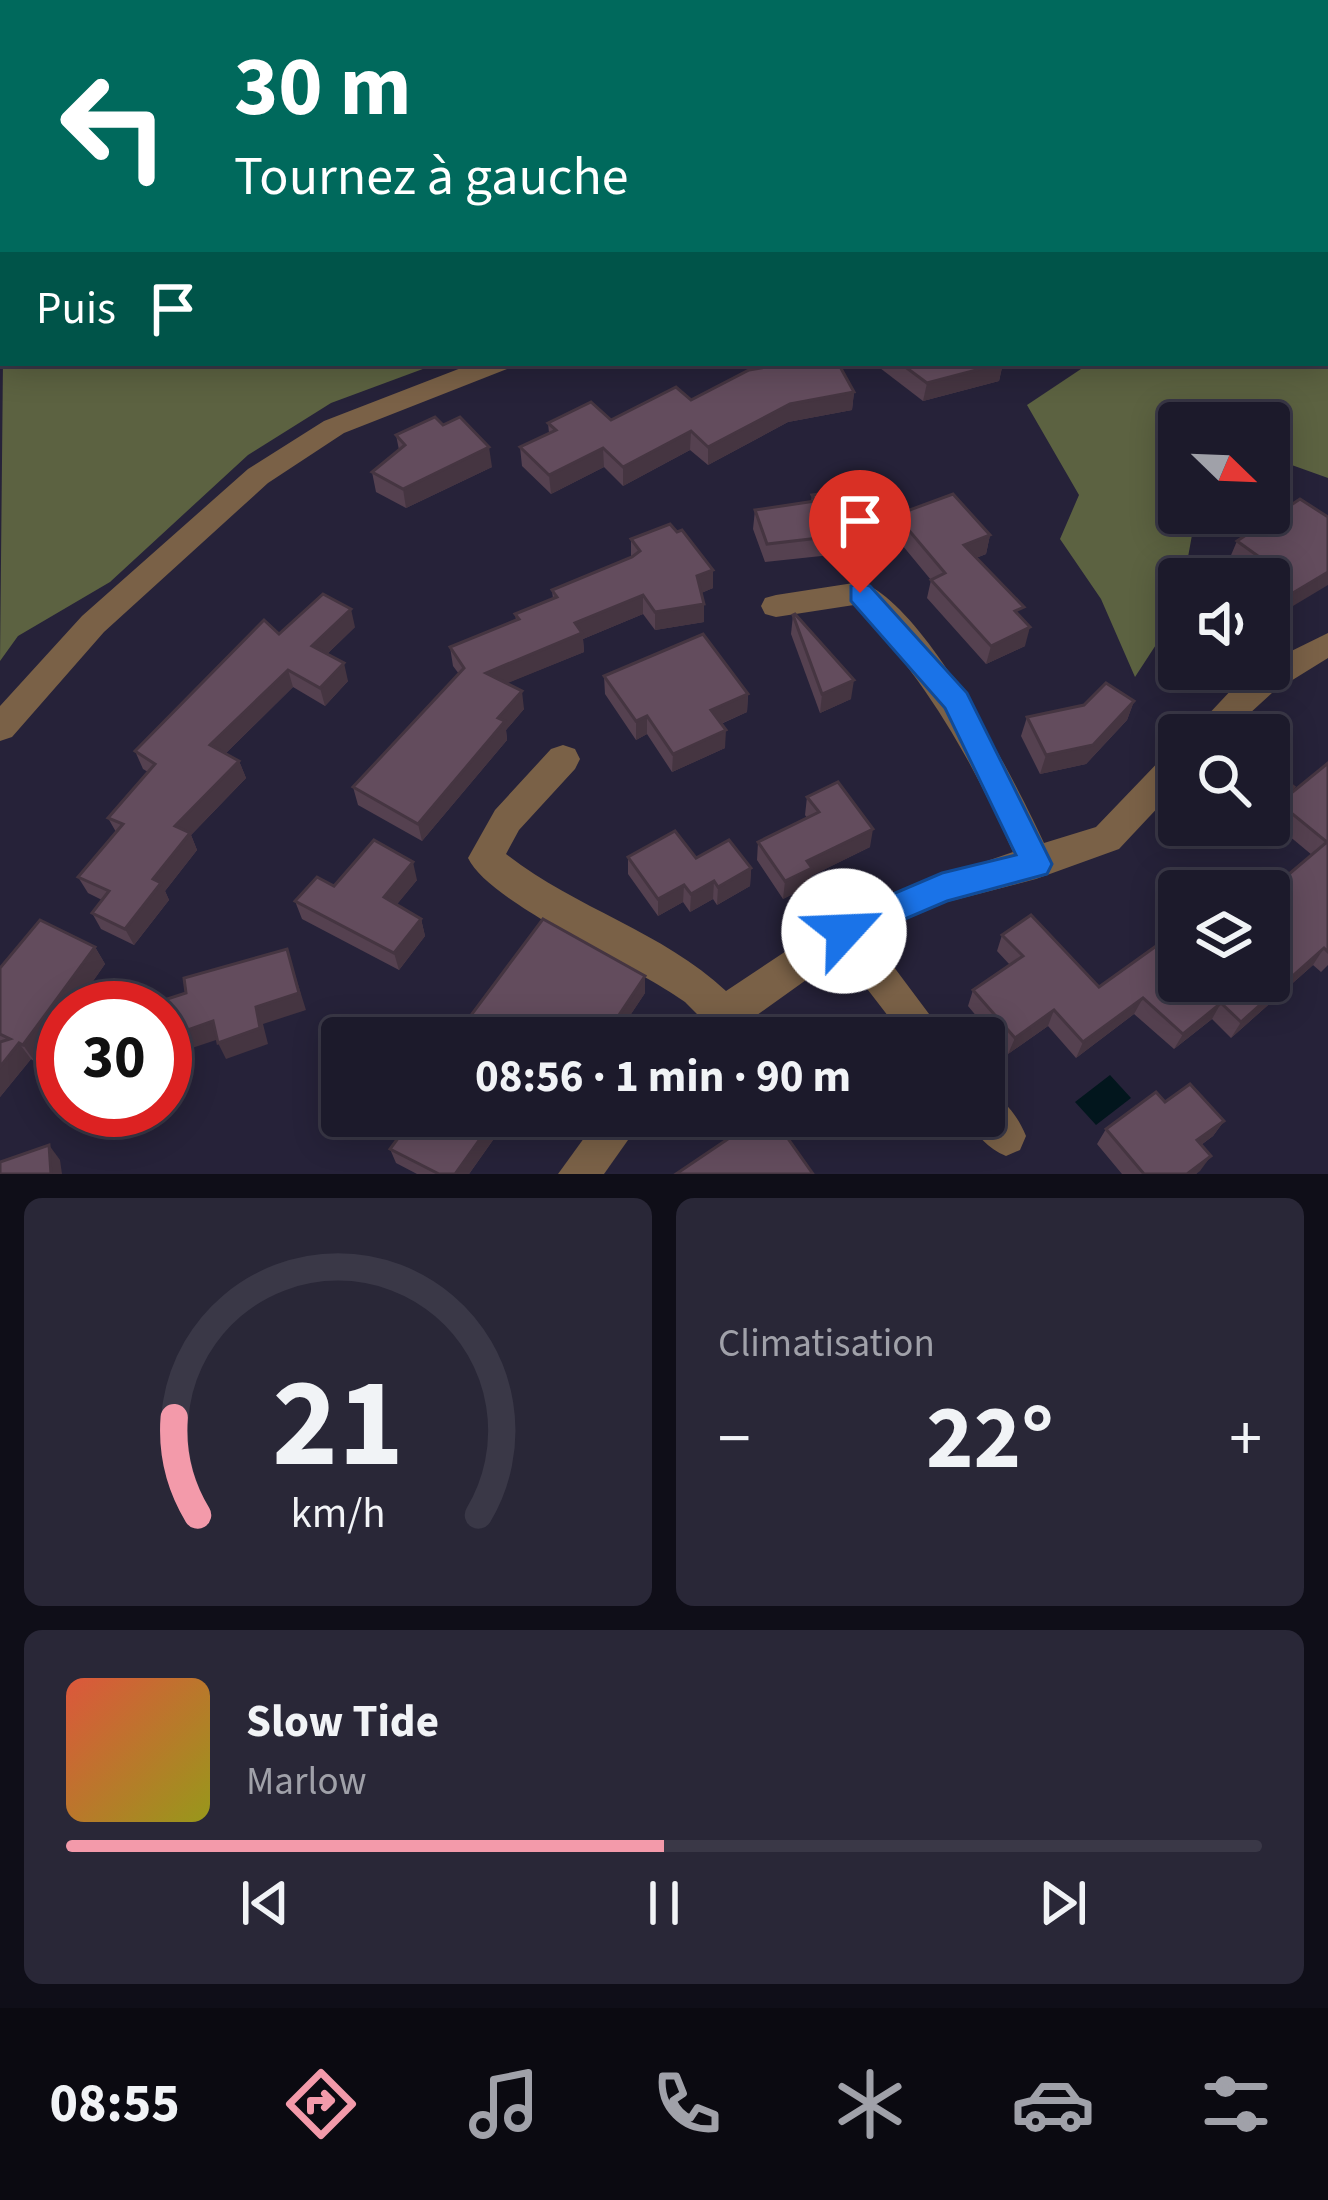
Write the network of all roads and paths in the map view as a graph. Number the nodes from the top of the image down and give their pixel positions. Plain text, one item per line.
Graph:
1 (490, 366) edge
2 (776, 606) dead end
3 (1328, 645) edge
4 (1225, 714) edge
5 (0, 728) edge
6 (563, 759) dead end
7 (1158, 785) edge
8 (1036, 864) junction
9 (844, 931) junction
10 (707, 1017) edge
11 (724, 1017) edge
12 (912, 1017) edge
13 (608, 1137) edge
14 (578, 1174) edge

1 - 5 street
2 - 8 street
3 - 4 street
6 - 10 street
7 - 8 street
8 - 9 street
9 - 11 street
9 - 12 street
13 - 14 street

